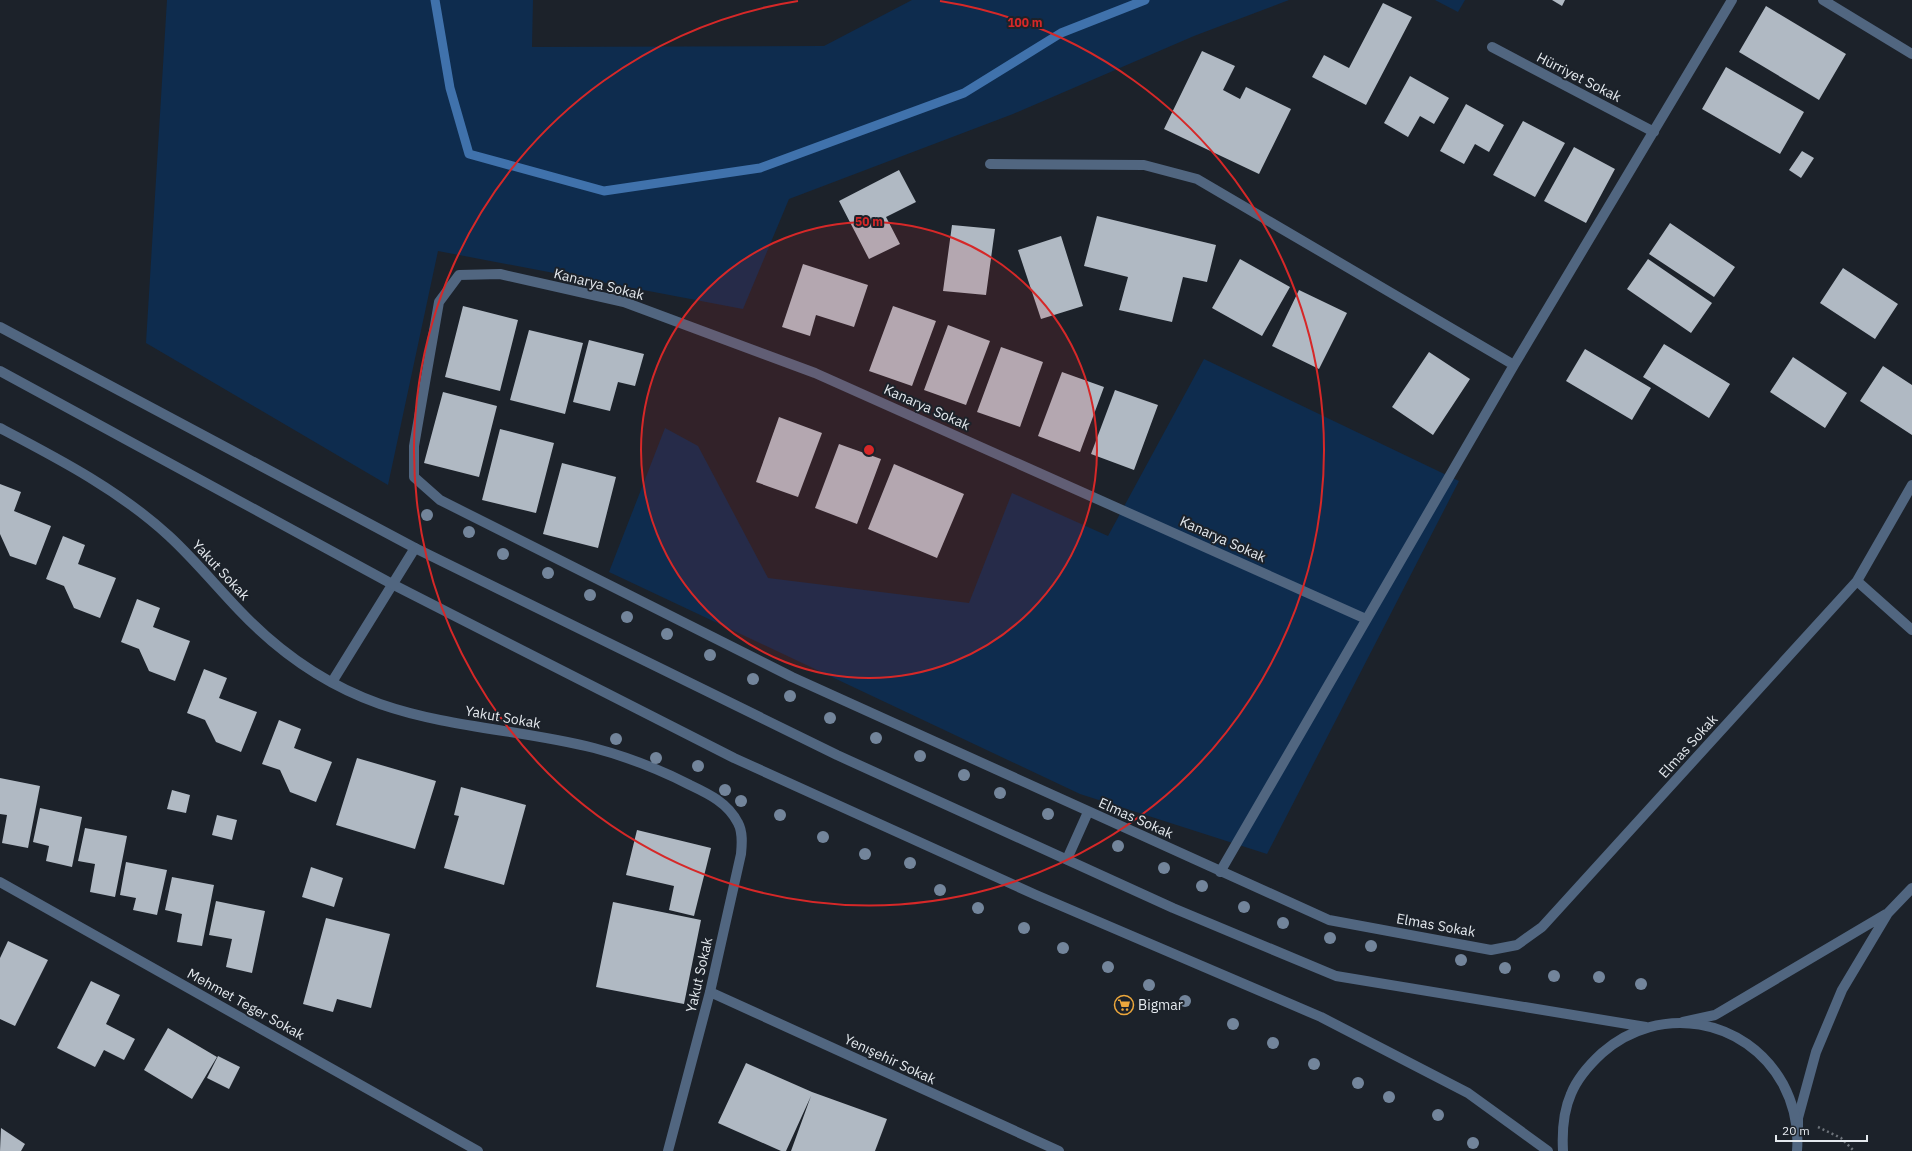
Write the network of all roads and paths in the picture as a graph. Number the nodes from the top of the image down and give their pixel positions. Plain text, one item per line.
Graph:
1 (1732, 0) edge
2 (1823, 0) edge
3 (1492, 47) dead end
4 (1912, 54) edge
5 (1654, 132) junction
6 (990, 164) dead end
7 (459, 275) joint
8 (0, 327) edge
9 (1514, 364) junction
10 (0, 371) edge
11 (0, 428) edge
12 (1912, 485) edge
13 (415, 548) junction
14 (1857, 581) junction
15 (392, 584) junction
16 (1366, 619) junction
17 (1912, 630) edge
18 (332, 682) junction
19 (1088, 812) junction
20 (1067, 859) junction
21 (1220, 872) junction
22 (0, 882) edge
23 (1912, 888) edge
24 (1888, 913) junction
25 (710, 992) junction
26 (1681, 1022) junction
27 (1646, 1027) junction
28 (1798, 1118) junction
29 (1798, 1133) junction
30 (478, 1151) edge
31 (668, 1151) edge
32 (1059, 1151) edge
33 (1548, 1151) edge
34 (1563, 1151) edge
35 (1797, 1151) edge
36 (1854, 1151) edge

1 - 5 street
2 - 4 street
3 - 5 street, Hürriyet Sokak
5 - 9 street
6 - 9 street
7 - 16 street, Kanarya Sokak
7 - 19 street, Elmas Sokak
8 - 13 street
9 - 16 street
10 - 15 street
11 - 18 street, Yakut Sokak
12 - 14 street, Elmas Sokak
13 - 15 street
13 - 20 street
14 - 17 street
14 - 21 street, Elmas Sokak
15 - 18 street
15 - 33 street
16 - 21 street
18 - 25 street, Yakut Sokak
19 - 20 street
19 - 21 street, Elmas Sokak
20 - 27 street
22 - 30 street, Mehmet Teger Sokak
23 - 24 street
24 - 26 street
24 - 28 street
25 - 31 street, Yakut Sokak
25 - 32 street, Yenışehir Sokak
26 - 27 street
26 - 29 street
27 - 34 street
28 - 29 street
28 - 36 path
29 - 35 street

